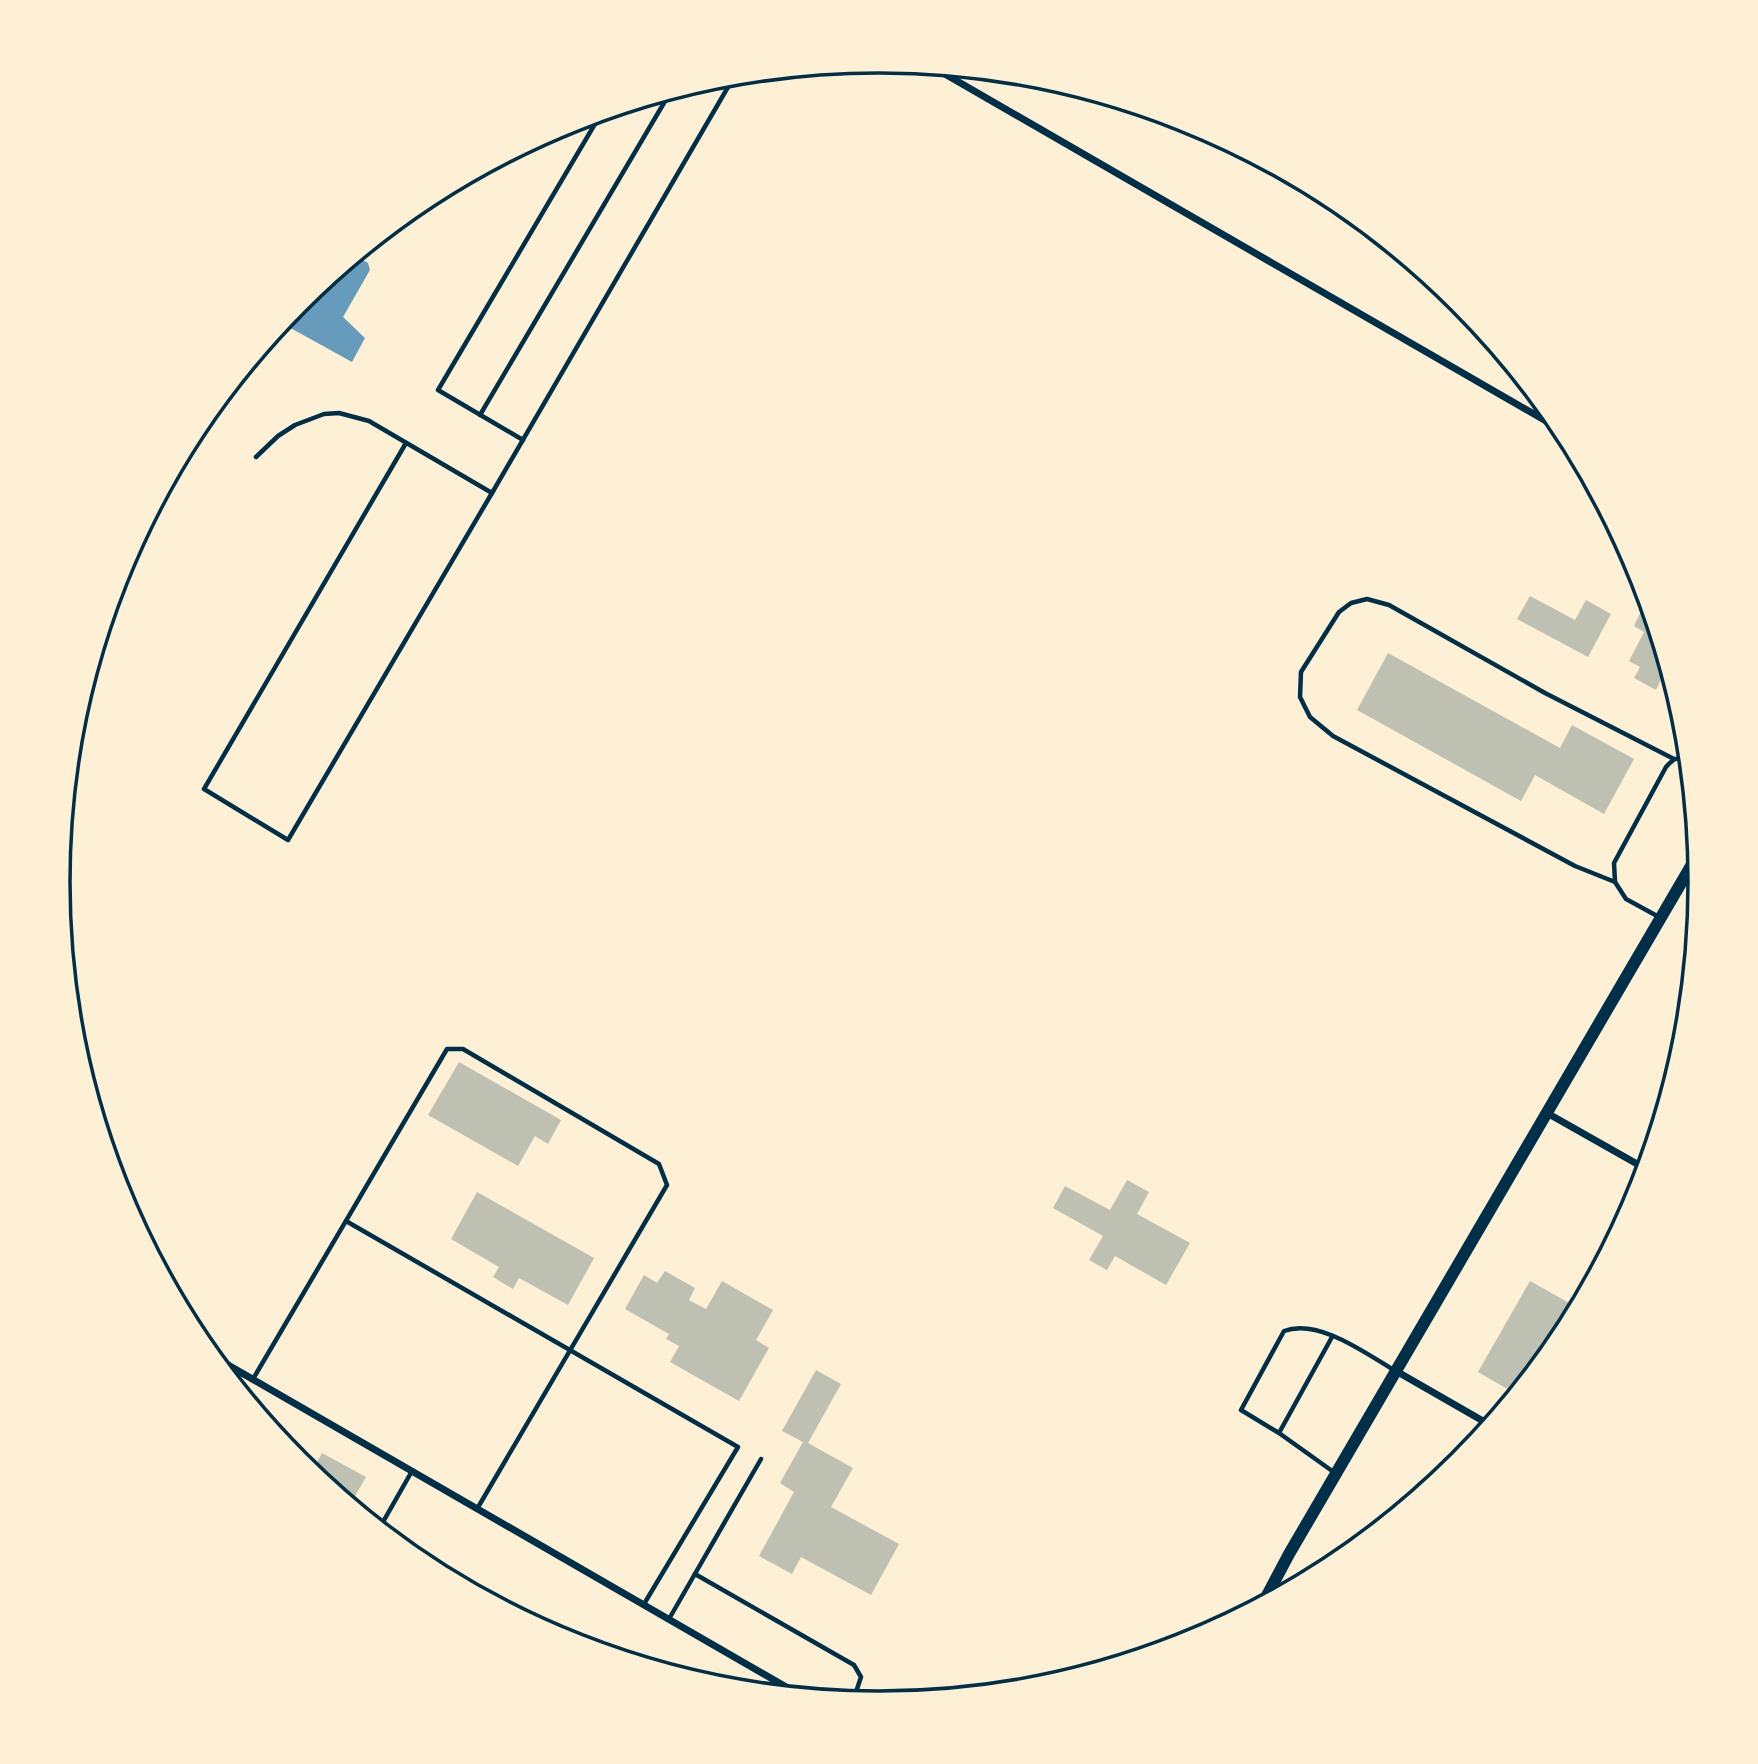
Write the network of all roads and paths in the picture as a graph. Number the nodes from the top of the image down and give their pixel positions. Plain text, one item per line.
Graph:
1 (949, 77) edge
2 (726, 88) edge
3 (664, 103) edge
4 (595, 125) edge
5 (480, 415) junction
6 (1541, 418) edge
7 (523, 440) junction
8 (407, 443) junction
9 (256, 457) dead end
10 (492, 493) junction
11 (1678, 758) edge
12 (1674, 759) junction
13 (1688, 872) edge
14 (1615, 882) junction
15 (1661, 918) junction
16 (1547, 1113) junction
17 (1636, 1165) edge
18 (346, 1221) junction
19 (1332, 1337) junction
20 (570, 1350) junction
21 (232, 1367) edge
22 (1395, 1371) junction
23 (253, 1379) junction
24 (1482, 1420) edge
25 (1279, 1433) junction
26 (761, 1459) dead end
27 (412, 1471) junction
28 (1336, 1474) junction
29 (477, 1508) junction
30 (383, 1521) edge
31 (695, 1574) junction
32 (1272, 1589) edge
33 (644, 1605) junction
34 (669, 1620) junction
35 (782, 1685) edge
36 (857, 1690) edge

1 - 6 street
2 - 7 lane
3 - 5 lane
4 - 5 lane
5 - 7 lane
7 - 10 lane
8 - 9 lane
8 - 10 lane
8 - 10 lane
11 - 12 lane
12 - 14 lane
12 - 14 lane
13 - 15 main road
14 - 15 lane
15 - 16 main road
16 - 17 street
16 - 22 main road
18 - 20 lane
18 - 20 lane
18 - 23 lane
19 - 22 lane
19 - 25 lane
19 - 25 lane
20 - 29 lane
20 - 33 lane
21 - 23 street
22 - 24 street
22 - 28 main road
23 - 27 street
25 - 28 lane
26 - 31 lane
27 - 29 street
27 - 30 lane
28 - 32 main road
29 - 33 street
31 - 34 lane
31 - 36 lane
33 - 34 street
34 - 35 street

